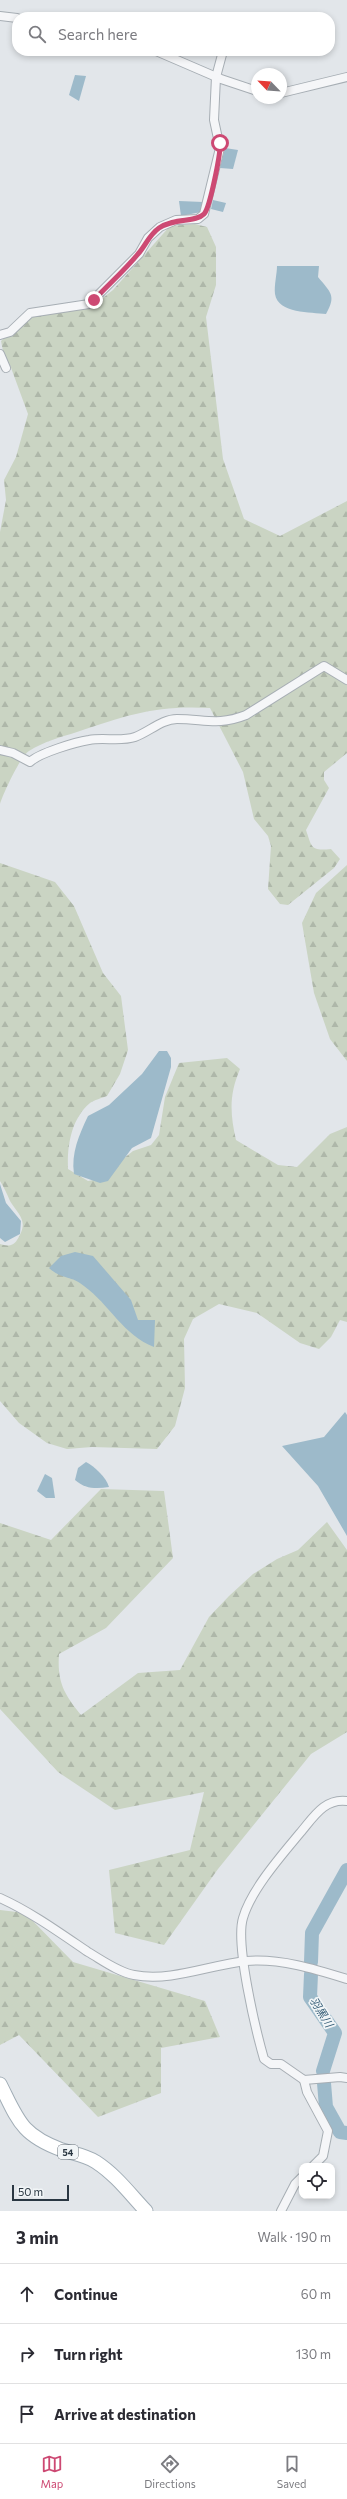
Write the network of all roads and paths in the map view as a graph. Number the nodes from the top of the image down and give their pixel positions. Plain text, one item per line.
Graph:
1 (0, 16) edge
2 (12, 17) edge
3 (168, 56) edge
4 (222, 56) edge
5 (216, 77) junction
6 (347, 77) edge
7 (251, 89) edge
8 (287, 92) edge
9 (0, 335) edge
10 (0, 354) edge
11 (6, 368) dead end
12 (347, 680) edge
13 (0, 750) edge
14 (347, 1801) edge
15 (0, 1898) edge
16 (244, 1961) junction
17 (347, 1979) edge
18 (347, 2078) edge
19 (304, 2080) junction
20 (0, 2084) edge
21 (316, 2163) edge
22 (299, 2180) edge
23 (146, 2211) edge
24 (281, 2211) edge

1 - 2 street
3 - 5 street
4 - 5 street
5 - 7 street
5 - 9 street
6 - 8 street
10 - 11 street
12 - 13 street
14 - 16 street
15 - 16 street
16 - 17 street
16 - 19 street
18 - 19 street
19 - 21 street
20 - 23 main road, 54
22 - 24 street

